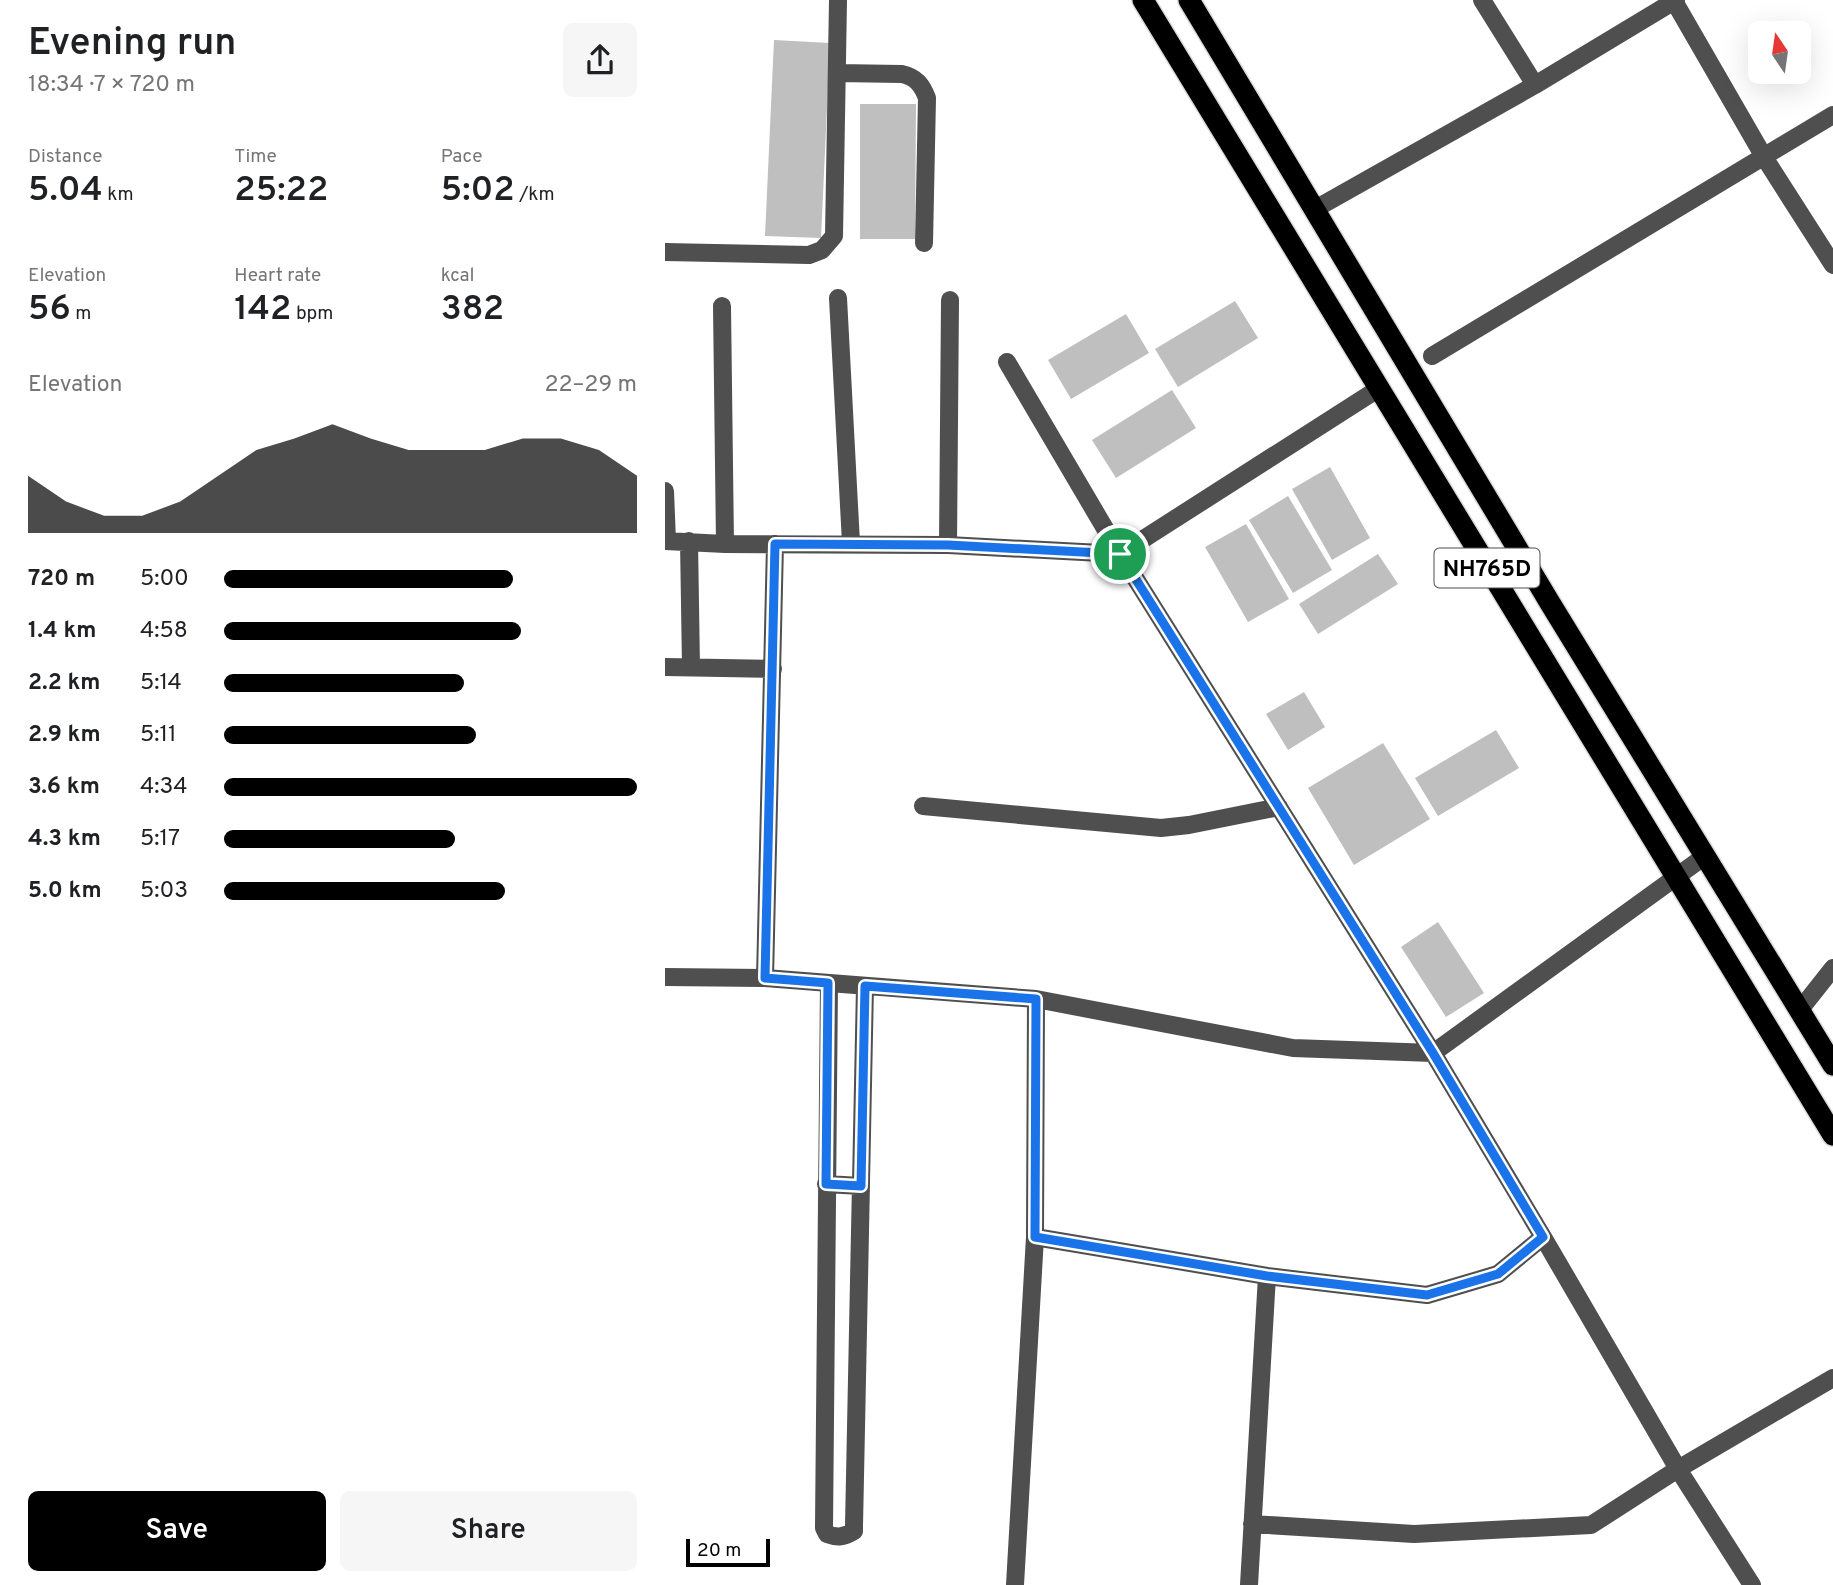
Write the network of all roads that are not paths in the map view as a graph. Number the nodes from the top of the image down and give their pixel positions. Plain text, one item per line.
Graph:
1 (838, 0) edge
2 (1143, 0) edge
3 (1189, 0) edge
4 (1482, 0) edge
5 (1675, 1) edge
6 (837, 73) junction
7 (1535, 85) junction
8 (1833, 115) edge
9 (1765, 157) junction
10 (1315, 209) junction
11 (924, 243) dead end
12 (665, 252) edge
13 (1833, 265) edge
14 (838, 298) dead end
15 (950, 300) dead end
16 (722, 306) dead end
17 (1432, 356) dead end
18 (1007, 362) dead end
19 (1378, 389) junction
20 (665, 491) edge
21 (666, 541) edge
22 (689, 541) junction
23 (851, 543) junction
24 (725, 544) junction
25 (775, 544) junction
26 (948, 545) junction
27 (1120, 554) junction
28 (665, 667) edge
29 (691, 667) junction
30 (773, 670) junction
31 (923, 806) dead end
32 (1279, 807) junction
33 (1706, 856) junction
34 (1675, 878) junction
35 (1833, 968) edge
36 (665, 977) edge
37 (765, 978) junction
38 (828, 983) junction
39 (865, 986) junction
40 (1036, 999) junction
41 (1799, 1010) junction
42 (1433, 1053) junction
43 (1833, 1065) edge
44 (1833, 1135) edge
45 (826, 1184) junction
46 (861, 1186) junction
47 (1035, 1237) junction
48 (1543, 1237) junction
49 (1267, 1276) junction
50 (1833, 1378) edge
51 (1678, 1469) junction
52 (1252, 1524) junction
53 (1015, 1585) edge
54 (1249, 1585) edge
55 (1752, 1585) edge

1 - 6 street
2 - 19 highway, NH765D
3 - 10 highway, NH765D
4 - 7 street
5 - 7 street
5 - 9 street
6 - 11 street
6 - 12 street
7 - 10 street
8 - 9 street
9 - 13 street
9 - 17 street
10 - 33 highway, NH765D
14 - 23 street
15 - 26 street
16 - 24 street
18 - 27 street
19 - 27 street
19 - 34 highway, NH765D
20 - 21 street
21 - 22 street
22 - 24 street
22 - 29 street
23 - 25 street
23 - 26 street
24 - 25 street
25 - 30 street
26 - 27 street
27 - 32 street
28 - 29 street
29 - 30 street
30 - 37 street
31 - 32 street
32 - 42 street
33 - 34 street
33 - 41 highway, NH765D
34 - 42 street
34 - 44 highway, NH765D
35 - 41 street
36 - 37 street
37 - 38 street
38 - 39 street
38 - 45 street
39 - 40 street
39 - 46 street
40 - 42 street
40 - 47 street
41 - 43 highway, NH765D
42 - 48 street
45 - 46 street
45 - 46 street
47 - 49 street
47 - 53 street
48 - 49 street
48 - 51 street
49 - 52 street
50 - 51 street
51 - 52 street
51 - 55 street
52 - 54 street

